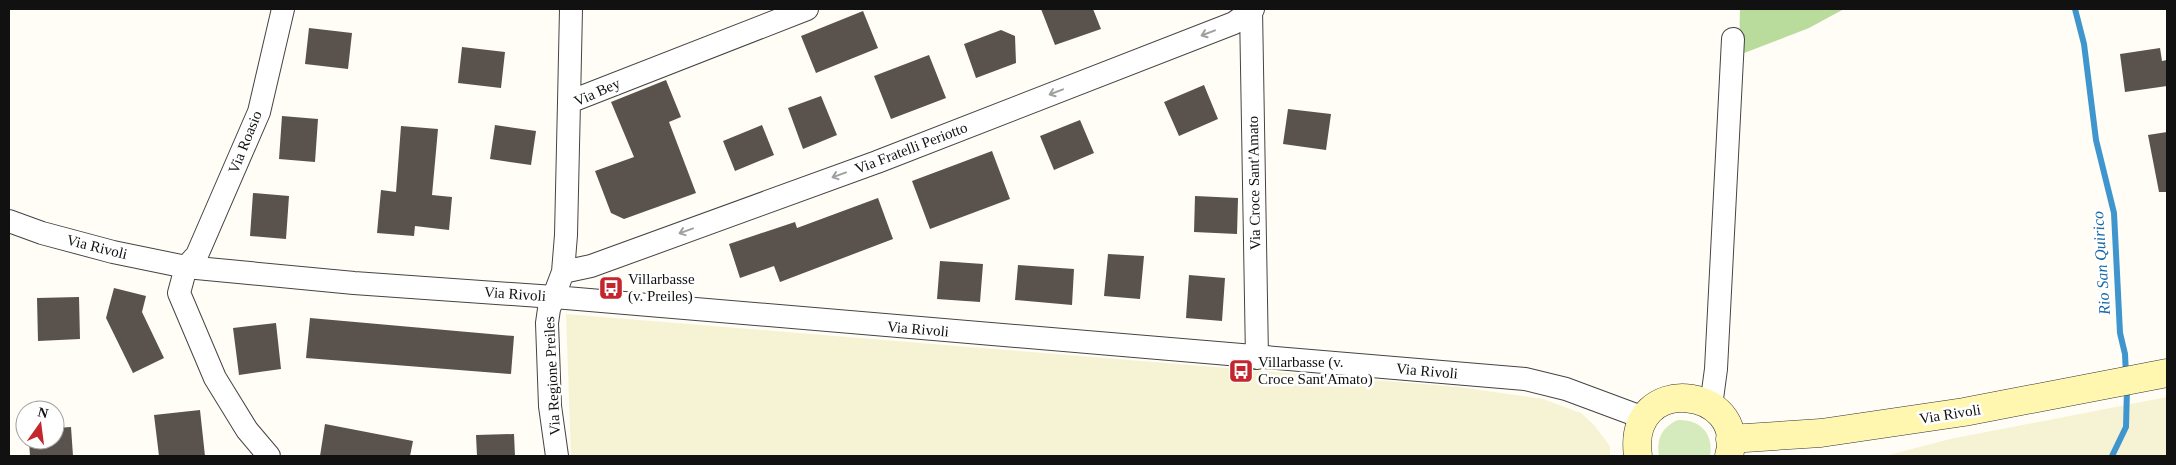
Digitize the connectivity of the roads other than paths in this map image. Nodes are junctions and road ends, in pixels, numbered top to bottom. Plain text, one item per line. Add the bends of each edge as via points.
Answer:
1 (283, 9) edge
2 (571, 9) edge
3 (807, 9) edge
4 (1252, 10) edge
5 (1733, 39) dead end
6 (569, 102) junction
7 (9, 222) edge
8 (186, 266) junction
9 (563, 272) junction
10 (554, 297) junction
11 (1257, 358) junction
12 (2164, 373) edge
13 (1712, 406) junction
14 (1644, 418) junction
15 (1730, 448) edge
16 (269, 456) edge
17 (557, 456) edge
18 (1638, 456) edge

1 - 8 street, Via Roasio via 259,112 197,254
2 - 6 street
3 - 6 street, Via Bey
4 -> 9 street, Via Fratelli Periotto via 1234,23 877,162 591,266
4 - 11 street, Via Croce Sant'Amato
5 - 13 street
6 - 9 street, Via Bey
7 - 8 street, Via Rivoli via 113,252
8 - 10 street, Via Rivoli via 354,283
8 - 16 street via 179,293 215,378 247,430
9 - 10 street, Via Bey
10 - 11 street, Via Rivoli
10 - 17 street, Via Regione Preiles via 548,309 547,323 550,406
11 - 14 street, Via Rivoli via 1525,379 1566,389
12 - 15 street, Via Rivoli via 1964,412
13 - 14 street via 1698,399 1683,397 1654,407
13 - 15 street, Via Rivoli via 1727,426
14 - 18 street via 1639,430

